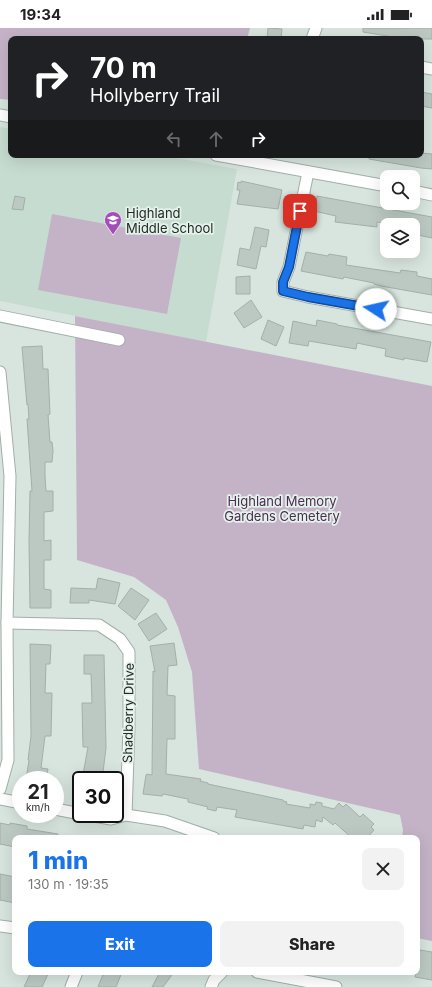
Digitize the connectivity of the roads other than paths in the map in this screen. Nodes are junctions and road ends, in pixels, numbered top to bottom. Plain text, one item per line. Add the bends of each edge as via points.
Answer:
1 (232, 158) edge
2 (308, 172) junction
3 (380, 185) edge
4 (420, 192) edge
5 (432, 195) edge
6 (0, 316) edge
7 (432, 319) edge
8 (119, 340) dead end
9 (0, 372) edge
10 (7, 623) junction
11 (0, 789) edge
12 (0, 799) edge
13 (12, 801) edge
14 (126, 815) joint
15 (205, 835) edge
16 (0, 926) edge
17 (12, 928) edge
18 (76, 975) edge
19 (219, 975) edge
20 (273, 975) edge
21 (71, 987) edge
22 (211, 987) edge
23 (336, 987) edge

1 - 2 street
2 - 3 street
2 - 7 street via 283,291
4 - 5 street
6 - 8 street
9 - 10 street via 10,476
10 - 11 street via 8,760
10 - 14 street, Shadberry Drive via 99,625 120,639 128,652
12 - 13 street
14 - 15 street via 165,821
16 - 17 street
18 - 21 street
19 - 22 street
20 - 23 street

